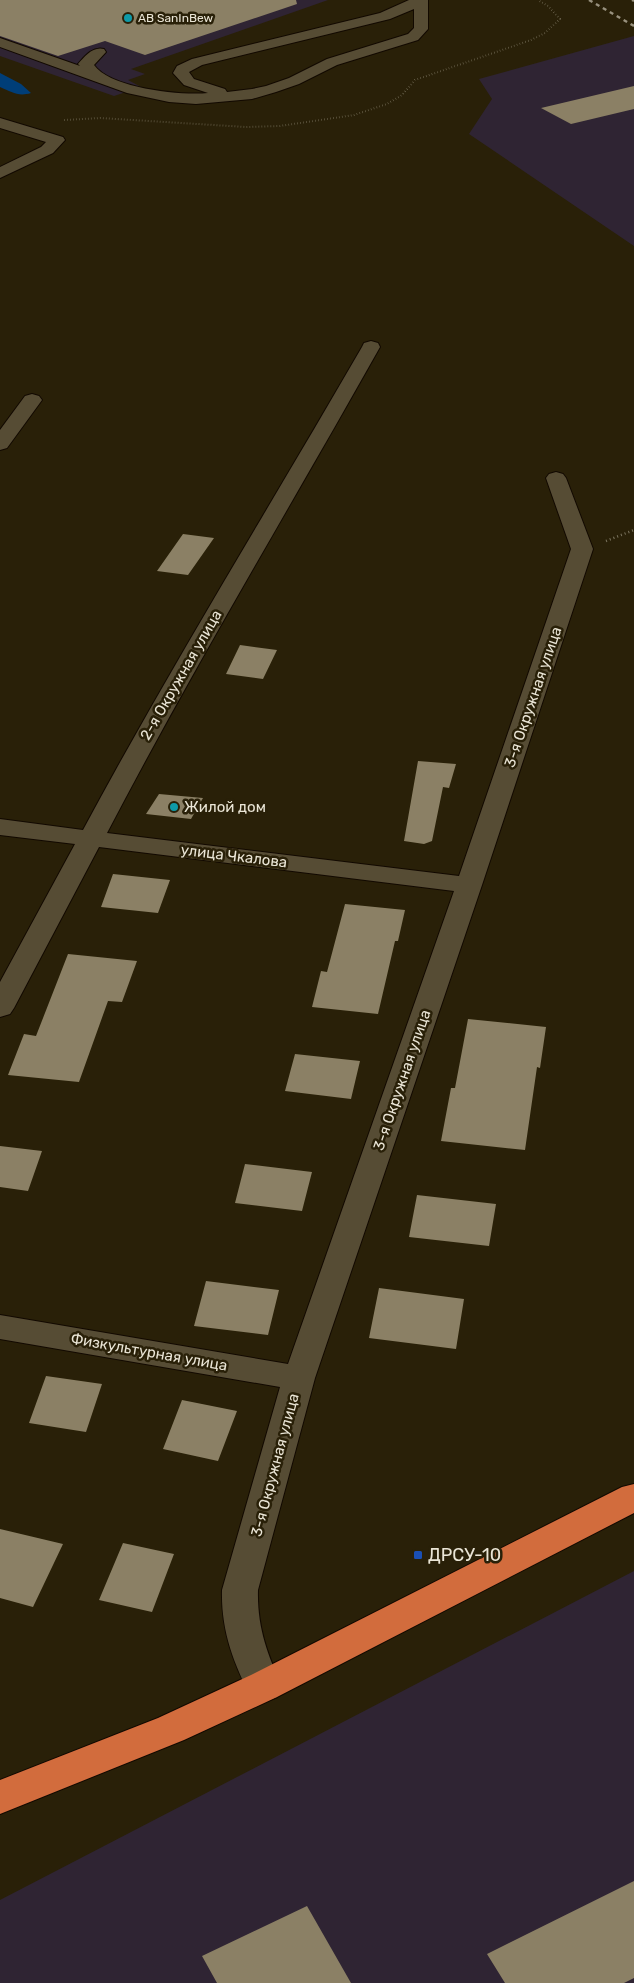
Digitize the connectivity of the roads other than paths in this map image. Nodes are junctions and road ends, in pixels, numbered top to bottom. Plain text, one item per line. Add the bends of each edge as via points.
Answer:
1 (421, 0) edge
2 (0, 42) edge
3 (98, 52) dead end
4 (94, 76) junction
5 (252, 94) junction
6 (0, 122) edge
7 (0, 174) edge
8 (371, 347) dead end
9 (32, 400) dead end
10 (0, 444) edge
11 (556, 478) dead end
12 (0, 827) edge
13 (92, 839) junction
14 (469, 885) junction
15 (0, 1008) edge
16 (0, 1327) edge
17 (299, 1378) junction
18 (634, 1497) edge
19 (264, 1686) junction
20 (0, 1797) edge

1 - 5 street via 421,29 413,37 332,62 294,81
1 - 5 street via 385,16 196,62 181,73 184,78 204,88
2 - 4 street
3 - 4 street via 86,64
4 - 5 street via 132,90 180,98
6 - 7 street via 57,140 47,150
8 - 13 street, 2-я Окружная улица via 151,726
9 - 10 street
11 - 14 street, 3-я Окружная улица via 582,549
12 - 13 street, улица Чкалова
13 - 14 street, улица Чкалова
13 - 15 street, 2-я Окружная улица
14 - 17 street, 3-я Окружная улица
16 - 17 street, Физкультурная улица
17 - 19 street, 3-я Окружная улица via 240,1590 239,1613 244,1640 253,1667
18 - 19 highway
19 - 20 highway via 171,1729

